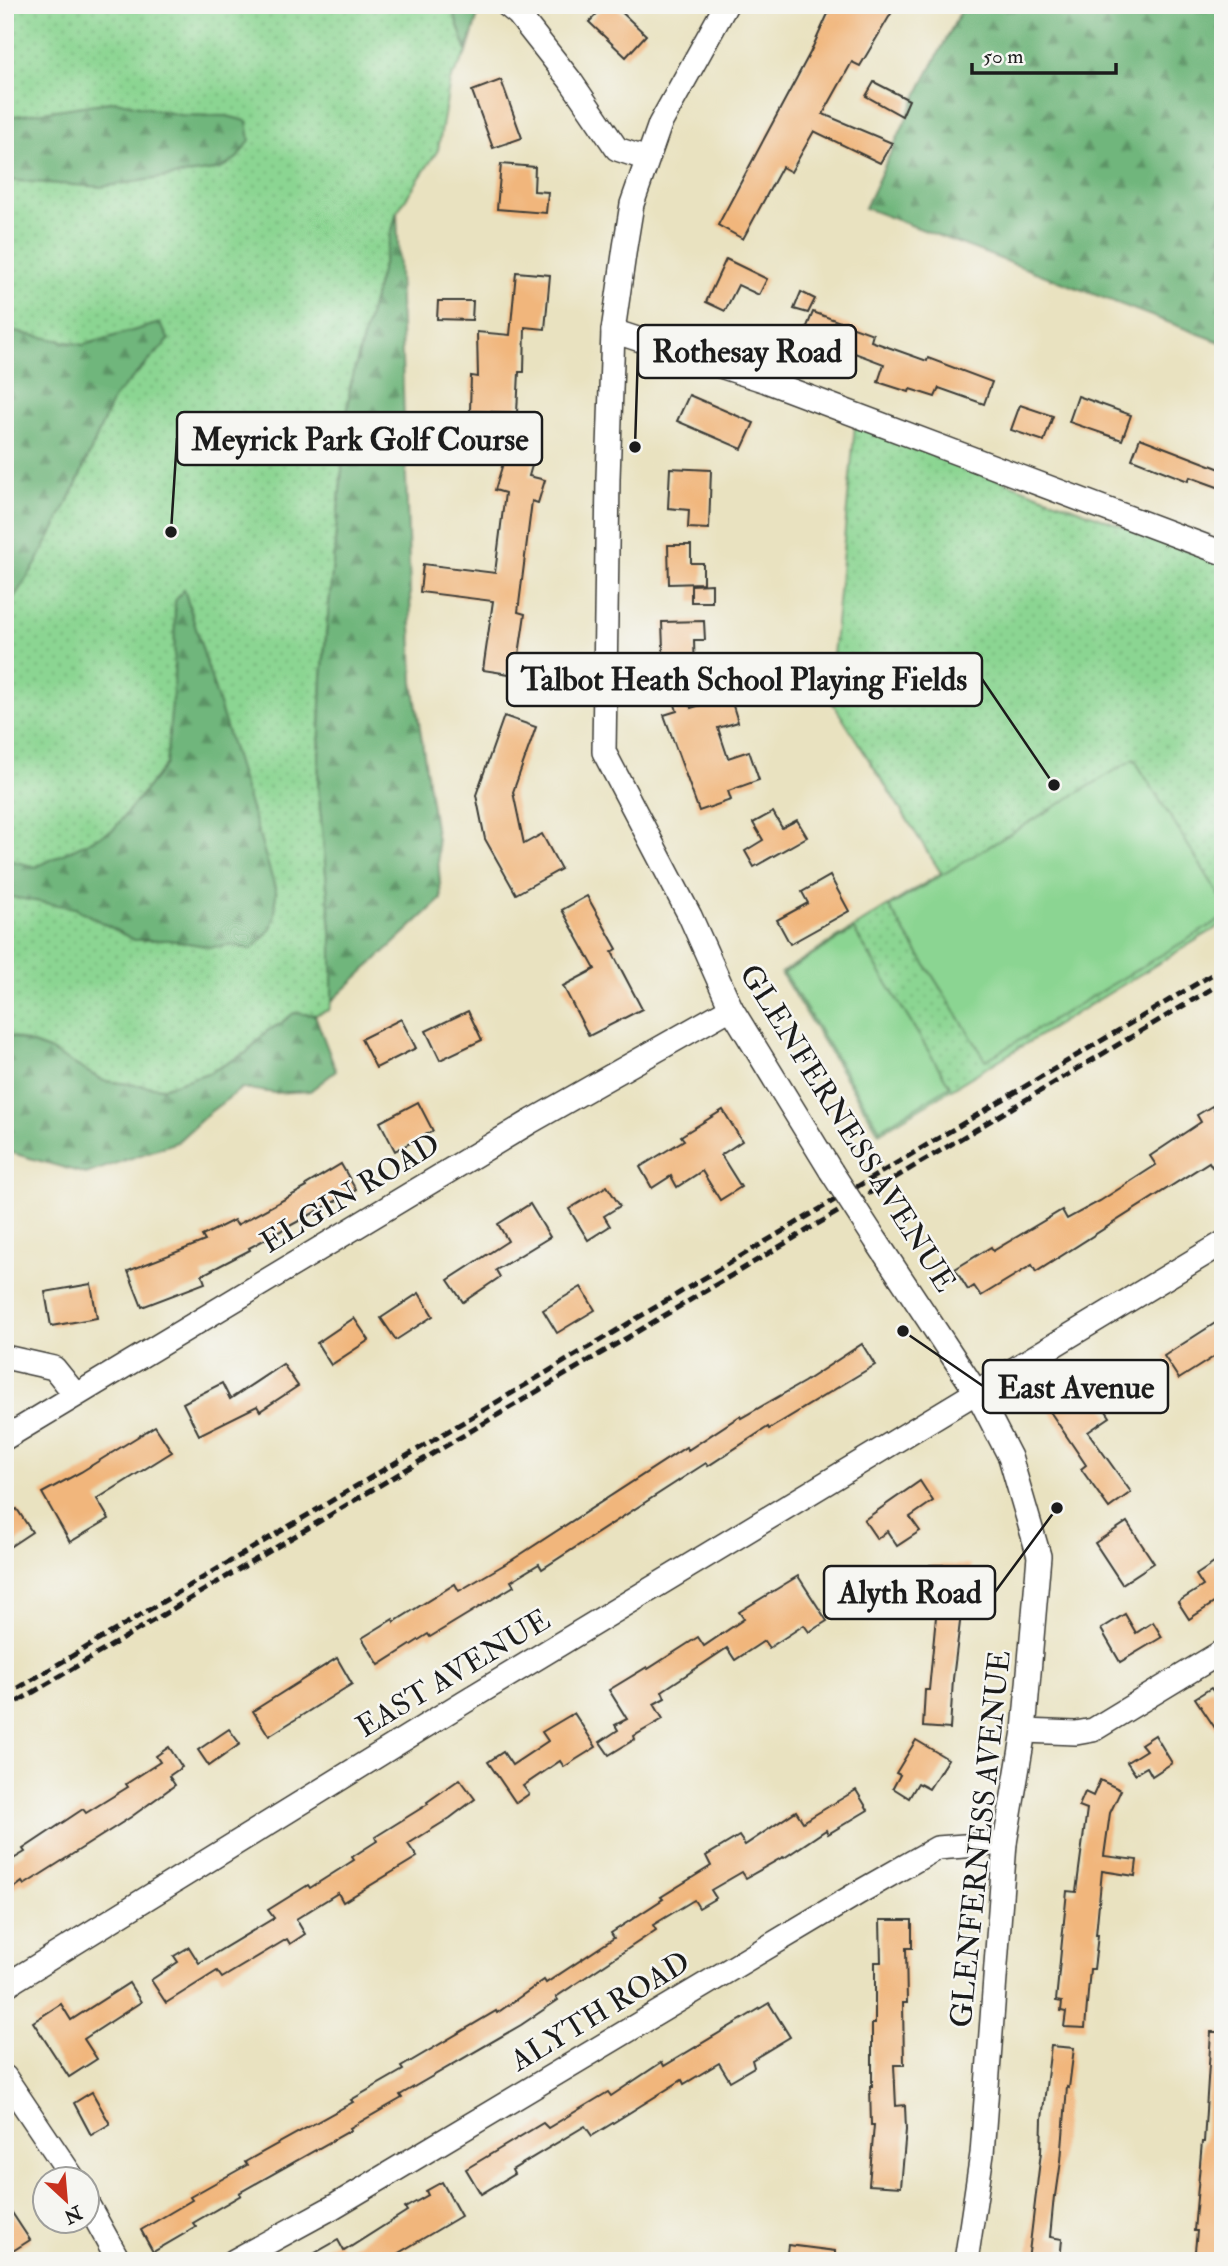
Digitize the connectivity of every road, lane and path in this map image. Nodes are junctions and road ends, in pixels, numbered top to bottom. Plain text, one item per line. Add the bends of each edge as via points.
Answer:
1 (508, 5) edge
2 (726, 5) edge
3 (647, 159) junction
4 (613, 331) junction
5 (1223, 553) edge
6 (731, 1008) junction
7 (1223, 1243) edge
8 (5, 1357) edge
9 (976, 1393) junction
10 (75, 1394) junction
11 (5, 1438) edge
12 (1223, 1651) edge
13 (1024, 1731) junction
14 (1006, 1843) junction
15 (5, 1986) edge
16 (5, 2077) edge
17 (63, 2164) edge
18 (102, 2230) edge
19 (119, 2261) edge
20 (234, 2261) edge
21 (966, 2261) edge

1 - 3 street via 570,80 617,149
2 - 3 street, GLENFERNESS AVENUE via 660,124
3 - 4 street, GLENFERNESS AVENUE via 632,204
4 - 5 street via 766,380
4 - 6 street, GLENFERNESS AVENUE via 604,752 690,916
6 - 9 street, GLENFERNESS AVENUE, bridge
6 - 10 street, ELGIN ROAD via 530,1122
7 - 9 street, EAST AVENUE
8 - 10 street via 54,1368
9 - 13 street, GLENFERNESS AVENUE via 1010,1457 1039,1556
9 - 15 street, EAST AVENUE
10 - 11 street, ELGIN ROAD
12 - 13 street via 1093,1730
13 - 14 street, GLENFERNESS AVENUE
14 - 20 street, ALYTH ROAD via 937,1848 333,2207
14 - 21 street, GLENFERNESS AVENUE via 982,2154
16 - 17 street
18 - 19 street

